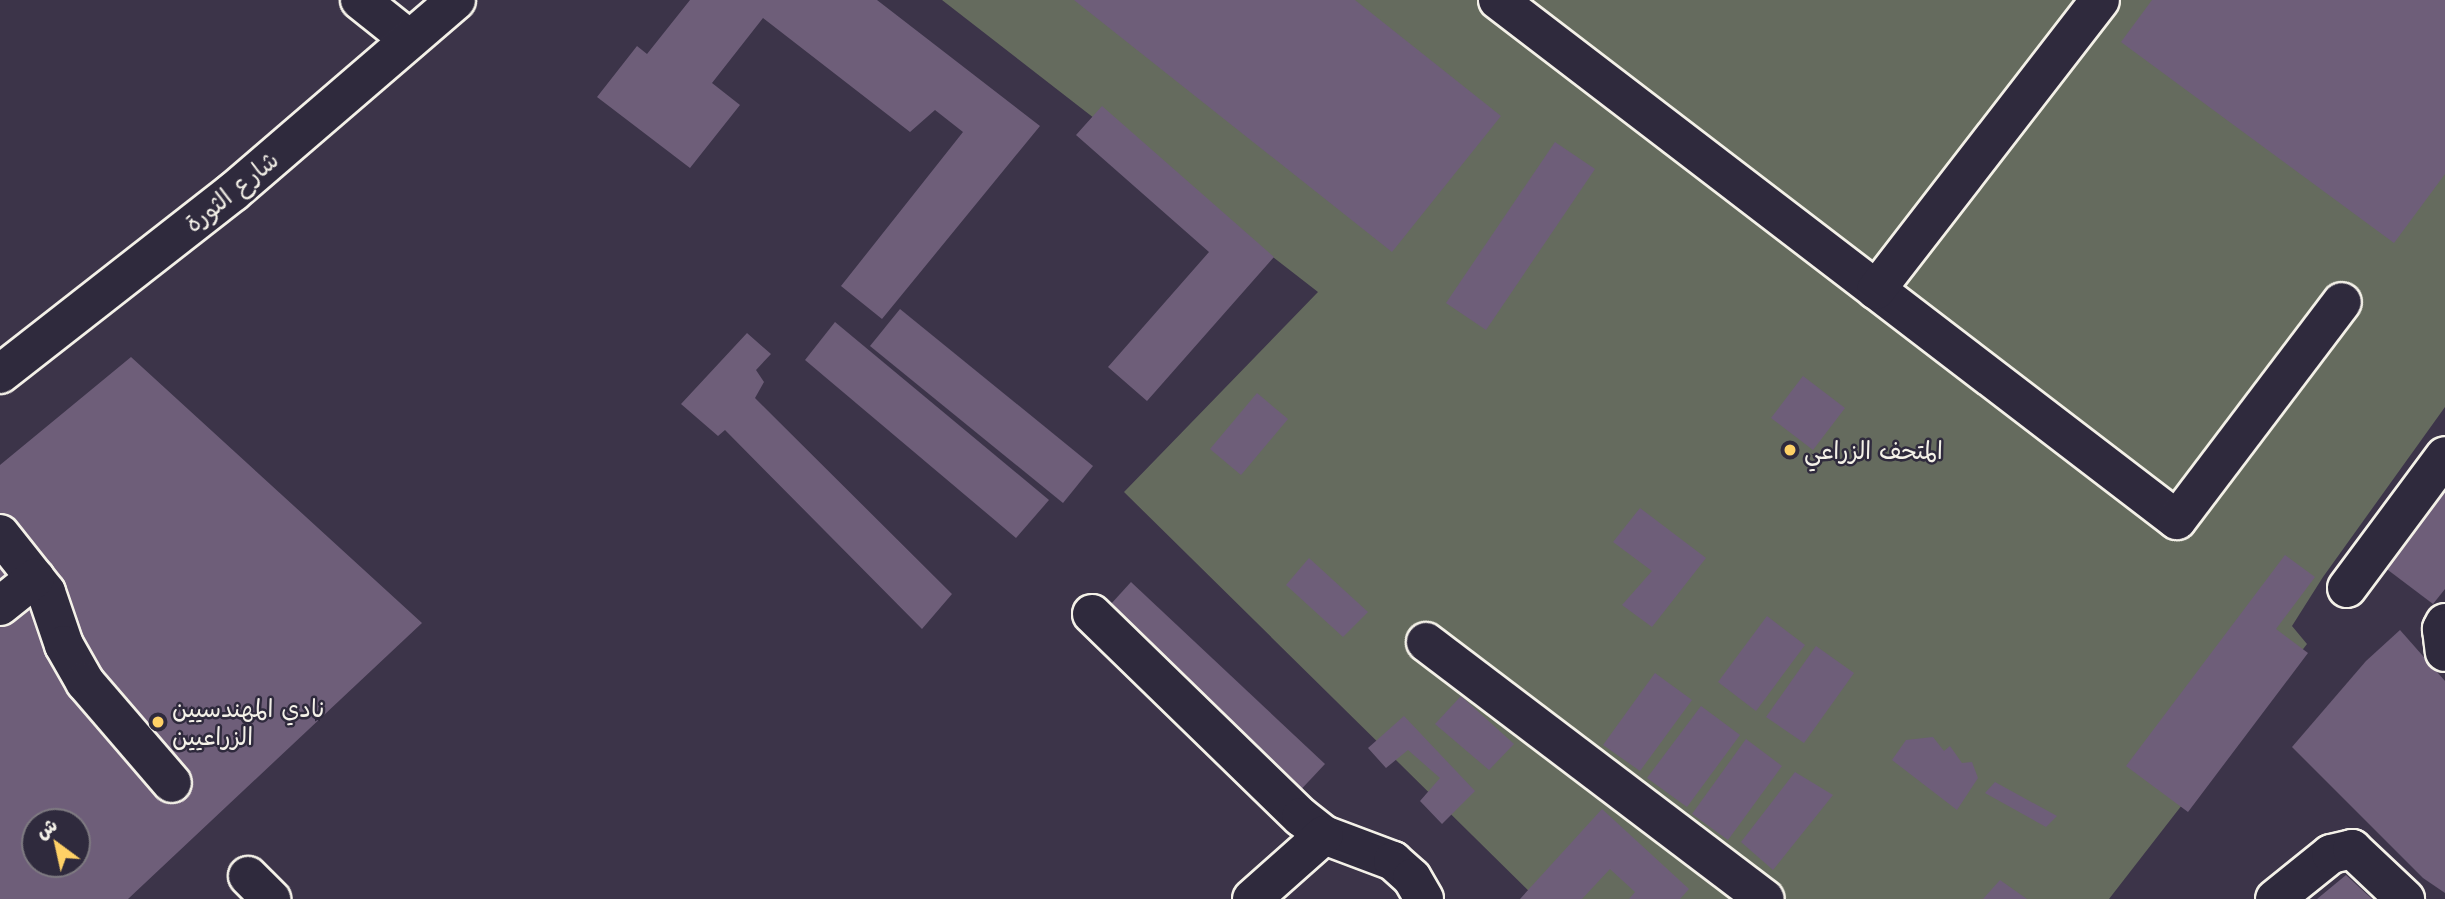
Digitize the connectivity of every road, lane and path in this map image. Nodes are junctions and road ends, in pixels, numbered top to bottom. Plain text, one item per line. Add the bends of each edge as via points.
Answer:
1 (360, 0) edge
2 (456, 0) edge
3 (1498, 0) edge
4 (2092, 3) edge
5 (409, 39) junction
6 (1876, 290) junction
7 (2342, 302) dead end
8 (0, 374) edge
9 (2445, 456) edge
10 (0, 534) edge
11 (35, 578) junction
12 (2347, 588) dead end
13 (0, 606) edge
14 (1092, 614) dead end
15 (2445, 623) edge
16 (1426, 642) dead end
17 (2445, 652) edge
18 (172, 783) dead end
19 (1324, 835) junction
20 (1252, 899) edge
21 (1424, 899) edge
22 (1765, 899) edge
23 (2275, 899) edge
24 (2405, 899) edge

1 - 5 street
2 - 5 street, شارع الثورة
3 - 6 street
4 - 6 street
5 - 8 street, شارع الثورة via 233,192
6 - 7 street via 2177,520
9 - 12 street
10 - 11 street
11 - 13 street
11 - 18 street via 46,592 64,645 85,682
14 - 19 street
15 - 17 street
16 - 22 street
19 - 20 street
19 - 21 street via 1393,861 1412,878
23 - 24 street via 2331,854 2352,849

